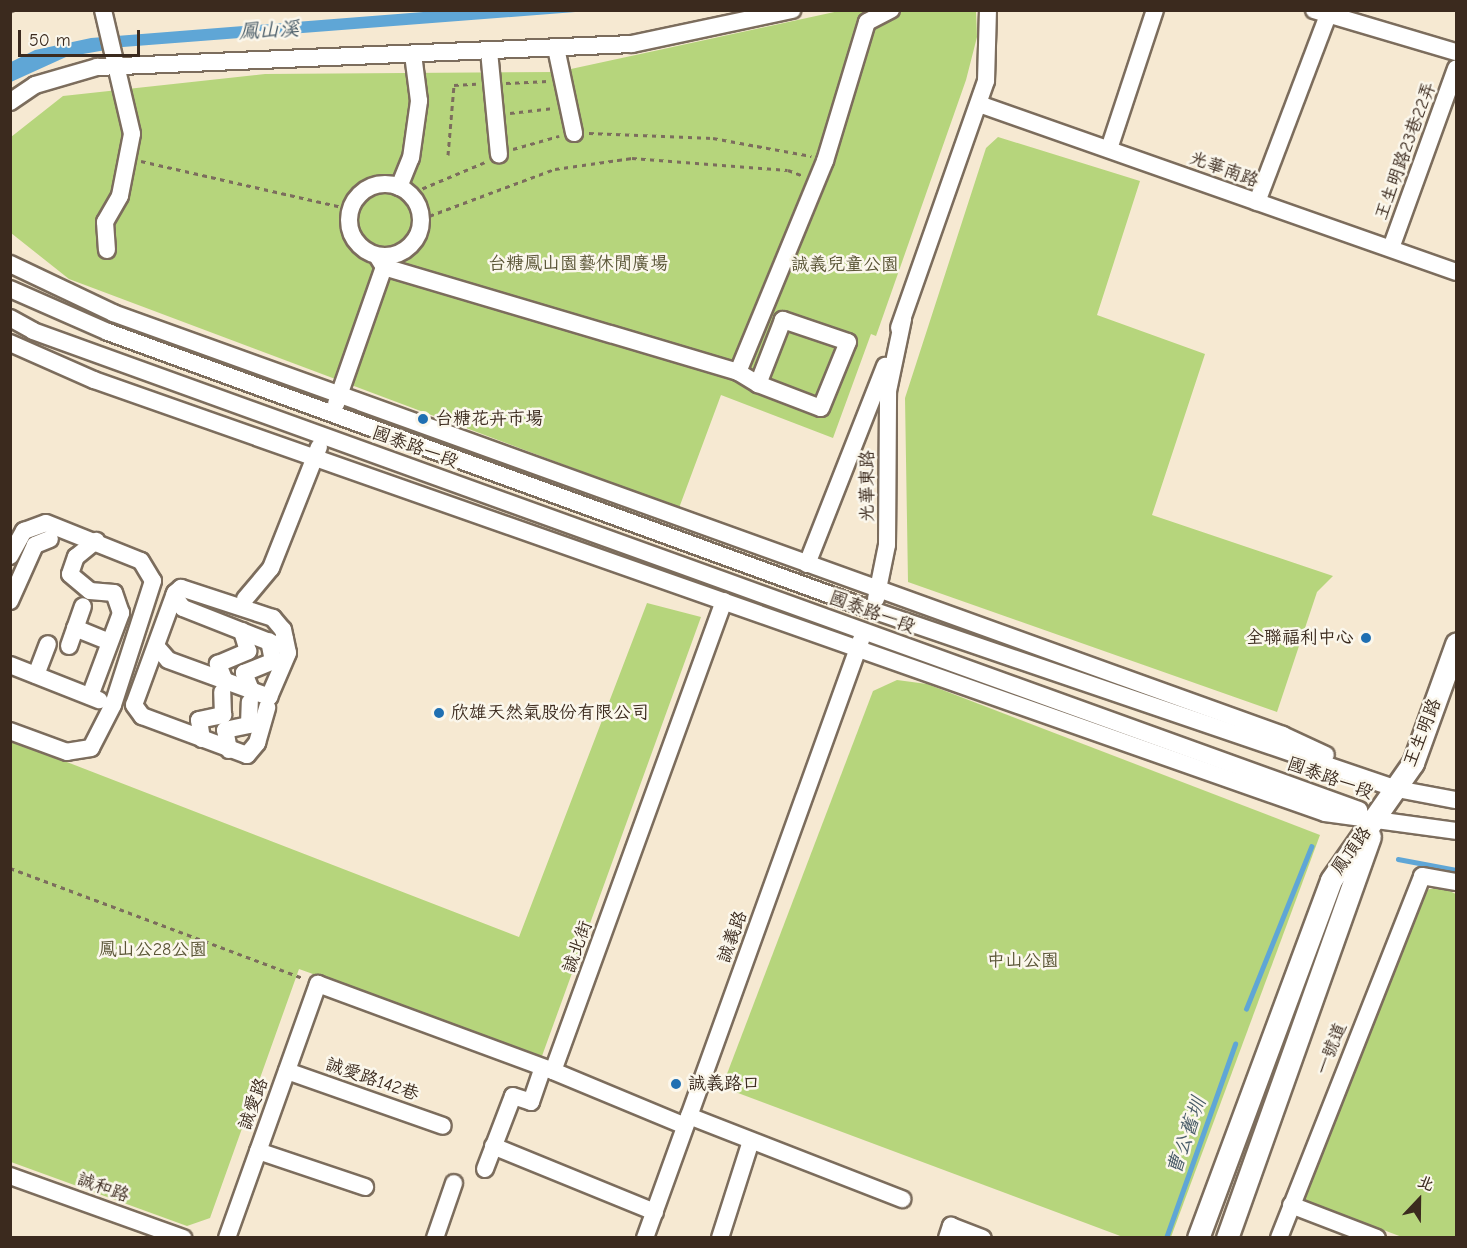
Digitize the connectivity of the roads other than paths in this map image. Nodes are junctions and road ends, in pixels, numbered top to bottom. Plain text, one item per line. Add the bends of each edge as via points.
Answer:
1 (103, 10) edge
2 (792, 10) edge
3 (891, 10) edge
4 (988, 10) edge
5 (1155, 10) edge
6 (1324, 12) edge
7 (556, 48) junction
8 (489, 51) junction
9 (1456, 52) edge
10 (413, 54) junction
11 (114, 67) junction
12 (1456, 68) edge
13 (1451, 101) edge
14 (10, 102) edge
15 (979, 104) junction
16 (574, 133) road end
17 (1109, 149) junction
18 (499, 155) road end
19 (404, 190) junction
20 (1257, 202) junction
21 (1391, 248) junction
22 (107, 250) dead end
23 (380, 261) junction
24 (10, 264) edge
25 (1456, 272) edge
26 (10, 289) edge
27 (10, 318) edge
28 (903, 320) junction
29 (10, 343) edge
30 (738, 372) junction
31 (758, 384) junction
32 (339, 395) junction
33 (332, 413) junction
34 (323, 436) junction
35 (315, 456) junction
36 (50, 539) dead end
37 (96, 541) junction
38 (10, 556) edge
39 (807, 564) junction
40 (879, 590) junction
41 (174, 596) junction
42 (245, 599) junction
43 (10, 601) edge
44 (724, 601) junction
45 (83, 606) dead end
46 (872, 610) junction
47 (981, 626) junction
48 (75, 628) junction
49 (242, 631) junction
50 (864, 631) junction
51 (283, 634) junction
52 (109, 642) junction
53 (48, 644) dead end
54 (1456, 644) edge
55 (975, 645) junction
56 (69, 646) dead end
57 (148, 646) junction
58 (857, 650) junction
59 (10, 665) edge
60 (36, 675) junction
61 (224, 688) junction
62 (90, 696) junction
63 (251, 698) junction
64 (274, 703) junction
65 (112, 705) junction
66 (10, 731) edge
67 (202, 739) junction
68 (230, 750) junction
69 (1397, 789) junction
70 (1456, 800) edge
71 (1377, 816) junction
72 (1456, 831) edge
73 (1456, 882) edge
74 (548, 1070) junction
75 (287, 1071) junction
76 (687, 1121) junction
77 (444, 1126) dead end
78 (751, 1141) junction
79 (494, 1146) junction
80 (258, 1151) junction
81 (485, 1169) dead end
82 (10, 1176) edge
83 (454, 1183) dead end
84 (365, 1187) dead end
85 (902, 1199) dead end
86 (1291, 1205) junction
87 (655, 1212) junction
88 (183, 1238) edge
89 (227, 1238) edge
90 (435, 1238) edge
91 (645, 1238) edge
92 (720, 1238) edge
93 (946, 1238) edge
94 (983, 1238) edge
95 (1198, 1238) edge
96 (1227, 1238) edge
97 (1279, 1238) edge
98 (1377, 1238) edge

1 - 11 street
2 - 7 street via 632,44
3 - 30 street via 867,22 825,161
4 - 15 street, 光華東路 via 986,81
5 - 17 street
6 - 9 street
6 - 20 street
7 - 8 street
7 - 16 street
8 - 10 street
8 - 18 street
10 - 11 street
10 - 19 street via 418,101
11 - 14 street via 35,85
11 - 22 street via 132,134 120,196 105,222
12 - 13 street, 王生明路23巷22弄
13 - 21 street, 王生明路23巷22弄
15 - 17 street, 光華南路
15 - 28 street, 光華東路
17 - 20 street, 光華南路
19 - 23 street via 421,219 410,246
19 - 23 street via 375,185 350,209 357,243
20 - 21 street, 光華南路
21 - 25 street, 光華南路
23 - 30 street
23 - 32 street
24 - 32 street, 國泰路一段 via 113,313
26 - 33 street, 國泰路一段 via 108,332
27 - 34 street, 國泰路一段
28 - 39 street, 光華東路
28 - 40 street, 光華東路 via 888,391 887,545
29 - 35 street, 國泰路一段 via 94,380
30 - 31 street
31 - 31 street via 821,408 848,342 783,320
32 - 33 street
32 - 39 street, 國泰路一段
33 - 34 street
33 - 46 street, 國泰路一段
34 - 35 street
34 - 50 street, 國泰路一段
35 - 42 street via 271,568
35 - 44 street, 國泰路一段
36 - 43 street via 34,545
37 - 38 street via 46,524 34,525 18,538
37 - 52 street via 76,557 70,574 77,585 105,589 120,600
37 - 57 street via 141,561 150,571
39 - 40 street, 國泰路一段
40 - 46 street, 光華東路
40 - 47 street, 國泰路一段
41 - 49 street via 183,608
41 - 51 street via 188,587 273,618
41 - 57 street
42 - 51 street
42 - 57 street via 192,578 174,580
44 - 58 street, 國泰路一段
44 - 74 street, 誠北街
45 - 48 street
46 - 50 street, 光華東路
46 - 55 street, 國泰路一段
47 - 55 street
47 - 69 street, 國泰路一段 via 1283,735
48 - 52 street
48 - 56 street
49 - 51 street
49 - 61 street via 248,651 219,664
50 - 58 street, 光華東路
50 - 71 street, 國泰路一段
51 - 63 street via 274,693
51 - 63 street via 273,661 244,673
51 - 64 street via 298,650
52 - 62 street
53 - 60 street
54 - 69 main road, 王生明路 via 1413,763
55 - 69 street, 國泰路一段
57 - 61 street via 161,668
57 - 64 street via 123,706 126,716 252,765 260,763
57 - 65 street
57 - 67 street via 136,710
58 - 71 street, 國泰路一段 via 1325,813
58 - 76 street, 誠義路
59 - 60 street
60 - 62 street
61 - 63 street
61 - 67 street via 225,709 218,717 199,720
62 - 65 street
63 - 64 street
63 - 68 street via 249,725 225,730
64 - 68 street via 253,751 247,755
65 - 66 street via 102,734 79,753
67 - 68 street
69 - 70 street
69 - 71 main road, 王生明路
71 - 72 street
71 - 95 main road, 鳳頂路 via 1331,879
71 - 96 main road, 鳳頂路
73 - 86 street, 一號道 via 1422,876
74 - 75 street, 誠愛路 via 318,984
74 - 76 street
74 - 79 street, 誠北街 via 531,1102 513,1095
75 - 77 street, 誠愛路142巷
75 - 80 street, 誠愛路
76 - 78 street
76 - 87 street, 誠義路
78 - 85 street
78 - 92 street
79 - 81 street
79 - 87 street
80 - 84 street
80 - 89 street, 誠愛路
82 - 88 street, 誠和路
83 - 90 street
86 - 97 street, 一號道
86 - 98 street
87 - 91 street, 誠義路
93 - 94 street via 951,1226

